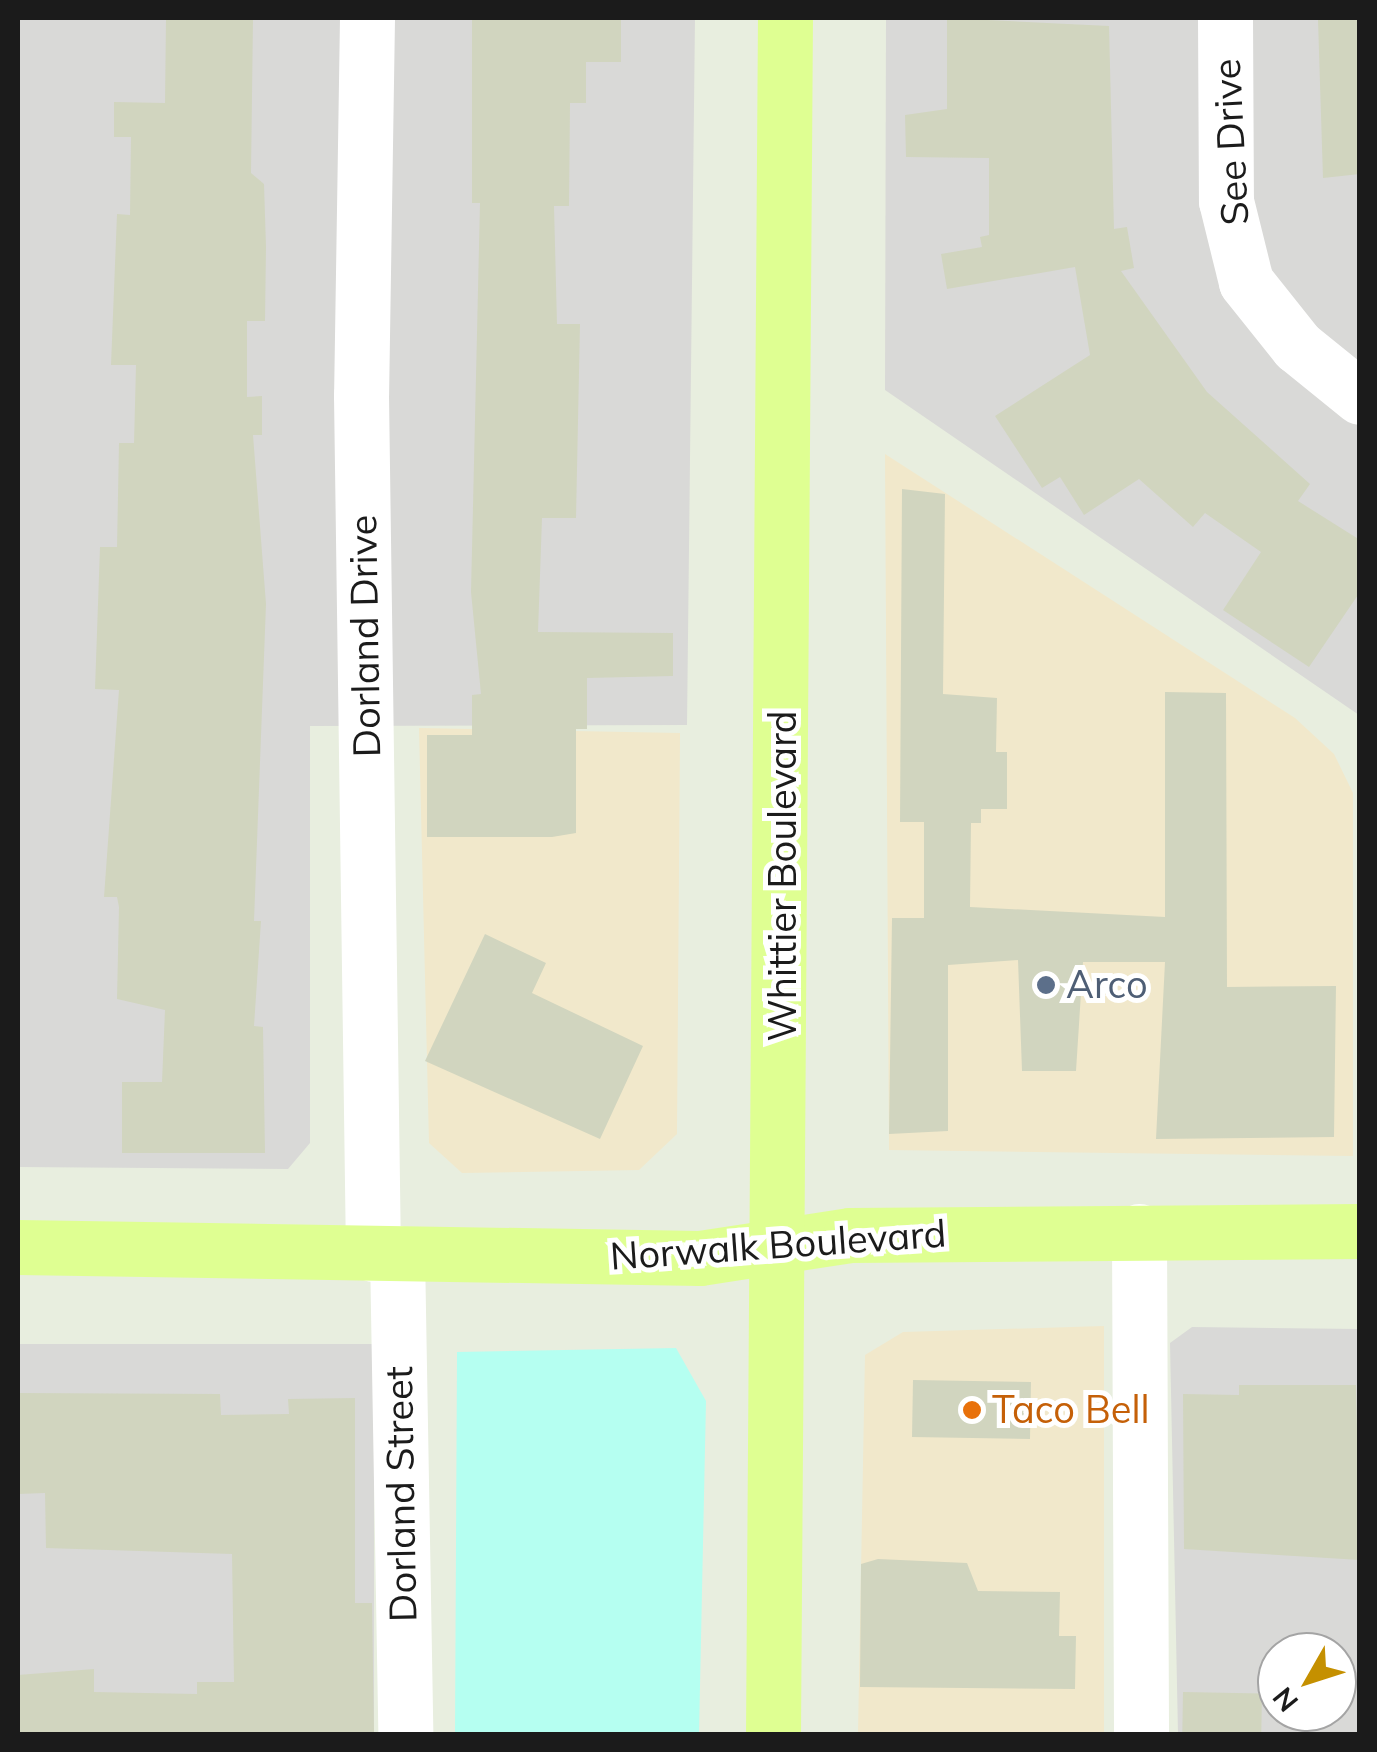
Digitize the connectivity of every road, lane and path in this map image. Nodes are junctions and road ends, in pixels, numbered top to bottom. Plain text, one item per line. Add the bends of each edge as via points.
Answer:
1 (367, 18) edge
2 (785, 18) edge
3 (1225, 18) edge
4 (1360, 397) edge
5 (1139, 1231) junction
6 (1360, 1231) edge
7 (782, 1241) junction
8 (18, 1248) edge
9 (385, 1254) junction
10 (405, 1734) edge
11 (773, 1734) edge
12 (1142, 1734) edge

1 - 9 street, Dorland Drive via 361,395
2 - 7 main road, Whittier Boulevard
3 - 4 street, See Drive via 1226,201 1246,282 1297,346
5 - 6 main road, Norwalk Boulevard
5 - 7 main road, Norwalk Boulevard
5 - 12 street
7 - 9 main road, Norwalk Boulevard via 700,1258
7 - 11 main road, Whittier Boulevard
8 - 9 main road, Norwalk Boulevard
9 - 10 street, Dorland Street

